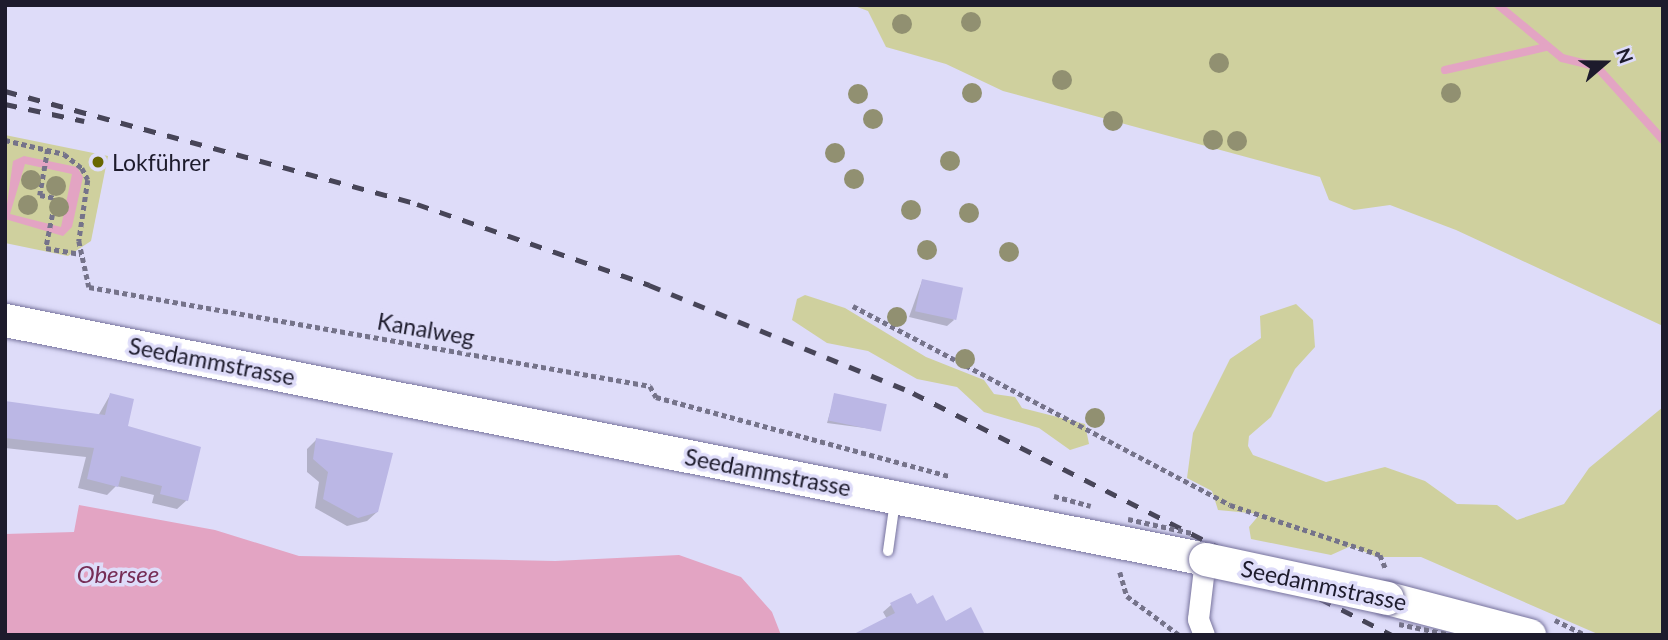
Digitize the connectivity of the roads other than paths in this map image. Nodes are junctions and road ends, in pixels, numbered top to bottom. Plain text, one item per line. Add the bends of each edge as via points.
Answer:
1 (5, 320) edge
2 (896, 498) junction
3 (1204, 547) junction
4 (888, 551) dead end
5 (1204, 635) edge
6 (1529, 635) edge

1 - 2 main road, Seedammstrasse
2 - 3 main road, Seedammstrasse
2 - 4 lane
3 - 5 street via 1198,619
3 - 6 main road, Seedammstrasse, bridge via 1387,585

